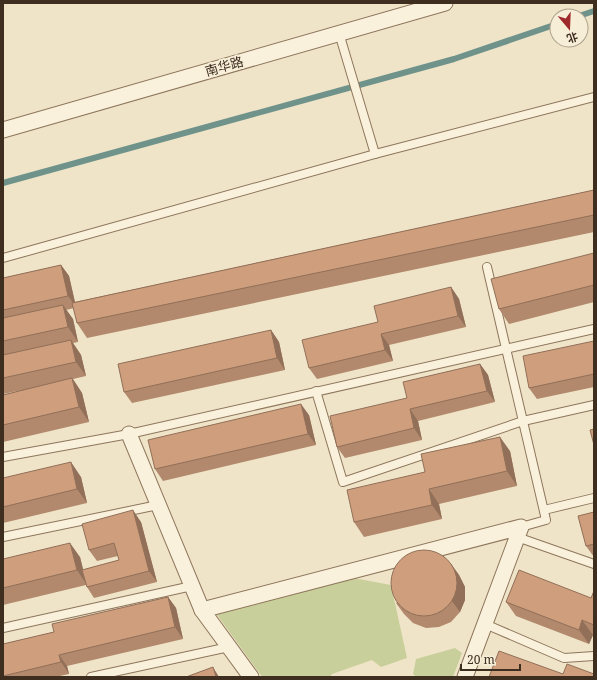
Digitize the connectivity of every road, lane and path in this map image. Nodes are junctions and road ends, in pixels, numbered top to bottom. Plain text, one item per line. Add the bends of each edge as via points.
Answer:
1 (445, 3) edge
2 (339, 33) junction
3 (594, 97) edge
4 (3, 130) edge
5 (375, 154) junction
6 (3, 258) edge
7 (487, 267) dead end
8 (594, 329) edge
9 (506, 348) junction
10 (316, 391) junction
11 (594, 405) edge
12 (523, 421) junction
13 (128, 434) junction
14 (3, 457) edge
15 (594, 498) edge
16 (158, 505) junction
17 (544, 510) junction
18 (519, 532) junction
19 (3, 537) edge
20 (594, 564) edge
21 (192, 586) junction
22 (202, 610) junction
23 (485, 624) junction
24 (3, 628) edge
25 (229, 647) junction
26 (594, 656) edge
27 (91, 677) edge
28 (251, 677) edge
29 (465, 677) edge

1 - 2 street, 南华路
2 - 4 street, 南华路
2 - 5 lane
3 - 5 lane
5 - 6 lane
7 - 9 lane
8 - 9 lane
9 - 10 lane
9 - 12 lane
10 - 12 lane via 343,482
10 - 13 lane
11 - 12 lane
12 - 17 lane
13 - 14 lane
13 - 16 street
15 - 17 lane
16 - 19 lane
16 - 21 street
17 - 18 lane via 546,520
18 - 20 lane
18 - 22 street
18 - 23 street
21 - 22 street
21 - 24 lane
22 - 25 street
23 - 26 lane via 564,658
23 - 29 street
25 - 27 lane
25 - 28 street

